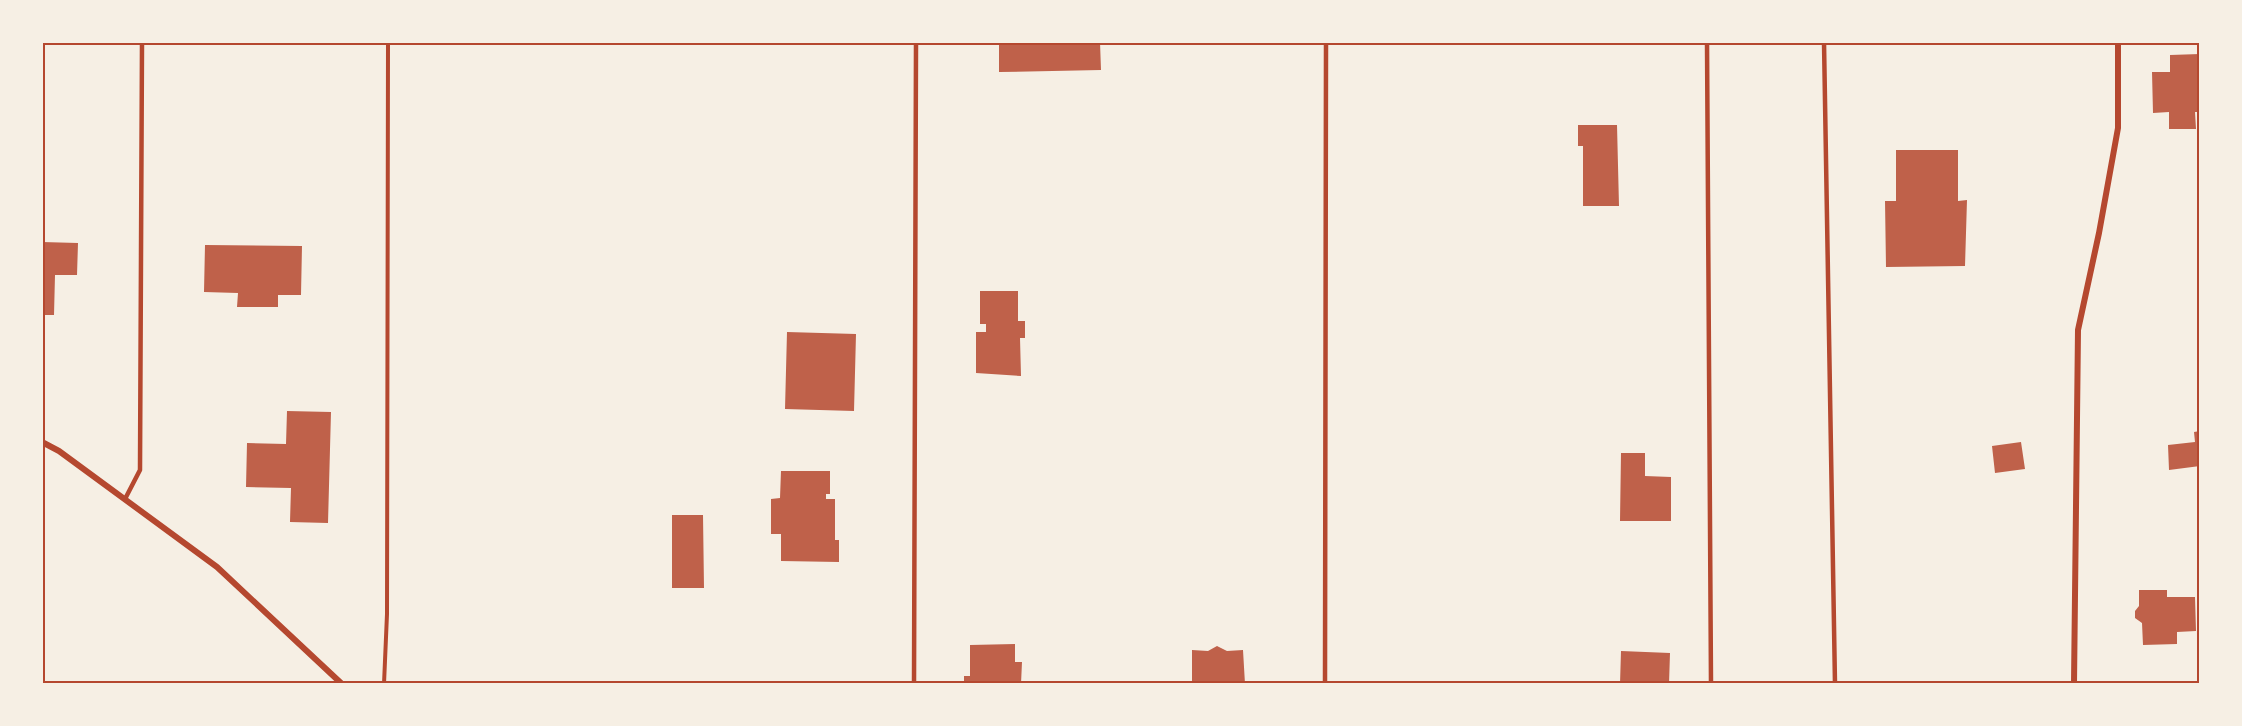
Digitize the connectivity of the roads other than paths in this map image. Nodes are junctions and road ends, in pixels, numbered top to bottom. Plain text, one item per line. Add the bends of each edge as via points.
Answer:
1 (142, 42) edge
2 (916, 42) edge
3 (1326, 42) edge
4 (1707, 42) edge
5 (1824, 42) edge
6 (2118, 42) edge
7 (42, 442) edge
8 (125, 498) junction
9 (342, 684) edge
10 (914, 684) edge
11 (1325, 684) edge
12 (1711, 684) edge
13 (1835, 684) edge
14 (2073, 684) edge

1 - 8 lane via 140,471
2 - 10 lane
3 - 11 lane
4 - 12 lane
5 - 13 lane
6 - 14 street via 2118,128 2078,330
7 - 8 street
8 - 9 street via 217,567

